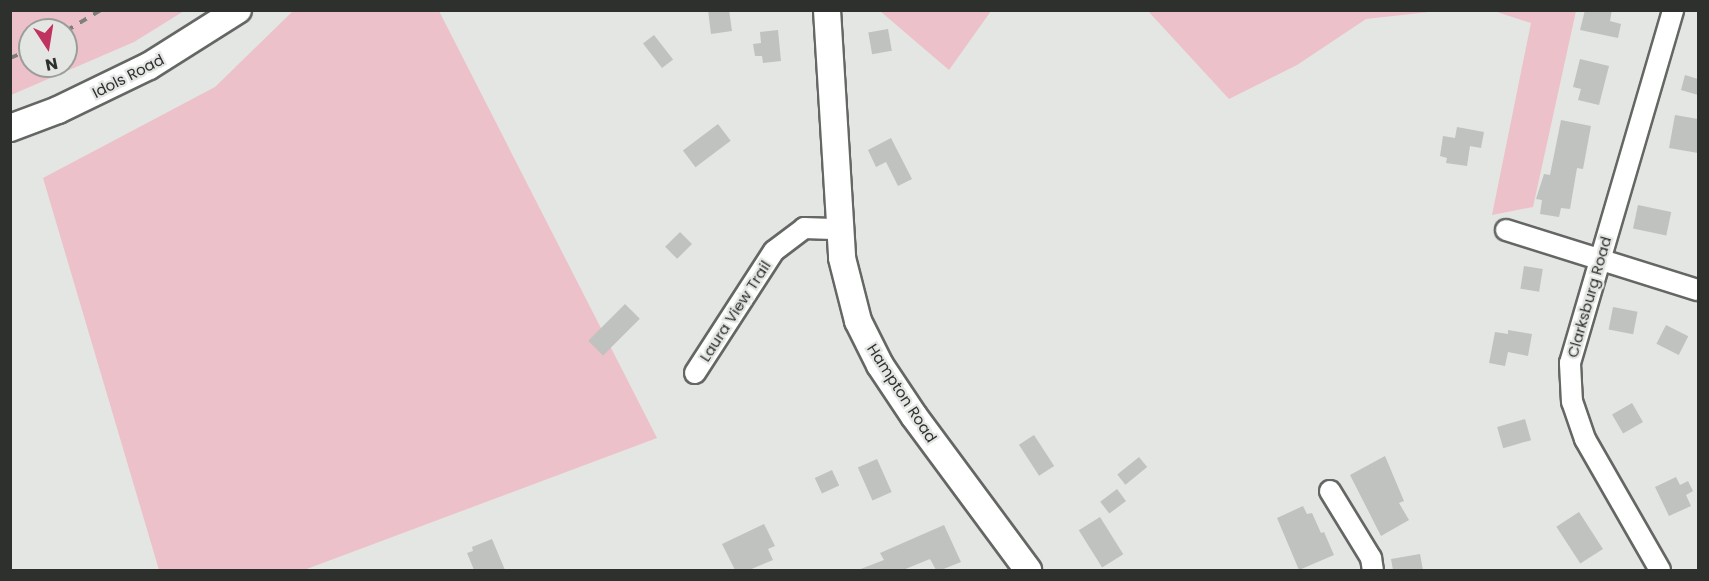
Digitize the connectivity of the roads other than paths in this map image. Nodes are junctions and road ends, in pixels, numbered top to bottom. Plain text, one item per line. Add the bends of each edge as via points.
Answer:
1 (238, 10) edge
2 (827, 10) edge
3 (1673, 10) edge
4 (10, 128) edge
5 (840, 229) junction
6 (1506, 230) dead end
7 (1600, 258) junction
8 (1698, 290) edge
9 (695, 373) dead end
10 (1330, 491) dead end
11 (1023, 569) edge
12 (1373, 570) edge
13 (1660, 570) edge

1 - 4 main road, Idols Road via 149,66 58,110
2 - 5 main road, Hampton Road
3 - 7 street, Clarksburg Road
5 - 9 street, Laura View Trail via 804,228 774,251
5 - 11 main road, Hampton Road via 842,258 858,321 880,365
6 - 7 street
7 - 8 street
7 - 13 street, Clarksburg Road via 1570,363 1572,402 1585,439
10 - 12 street via 1371,558

